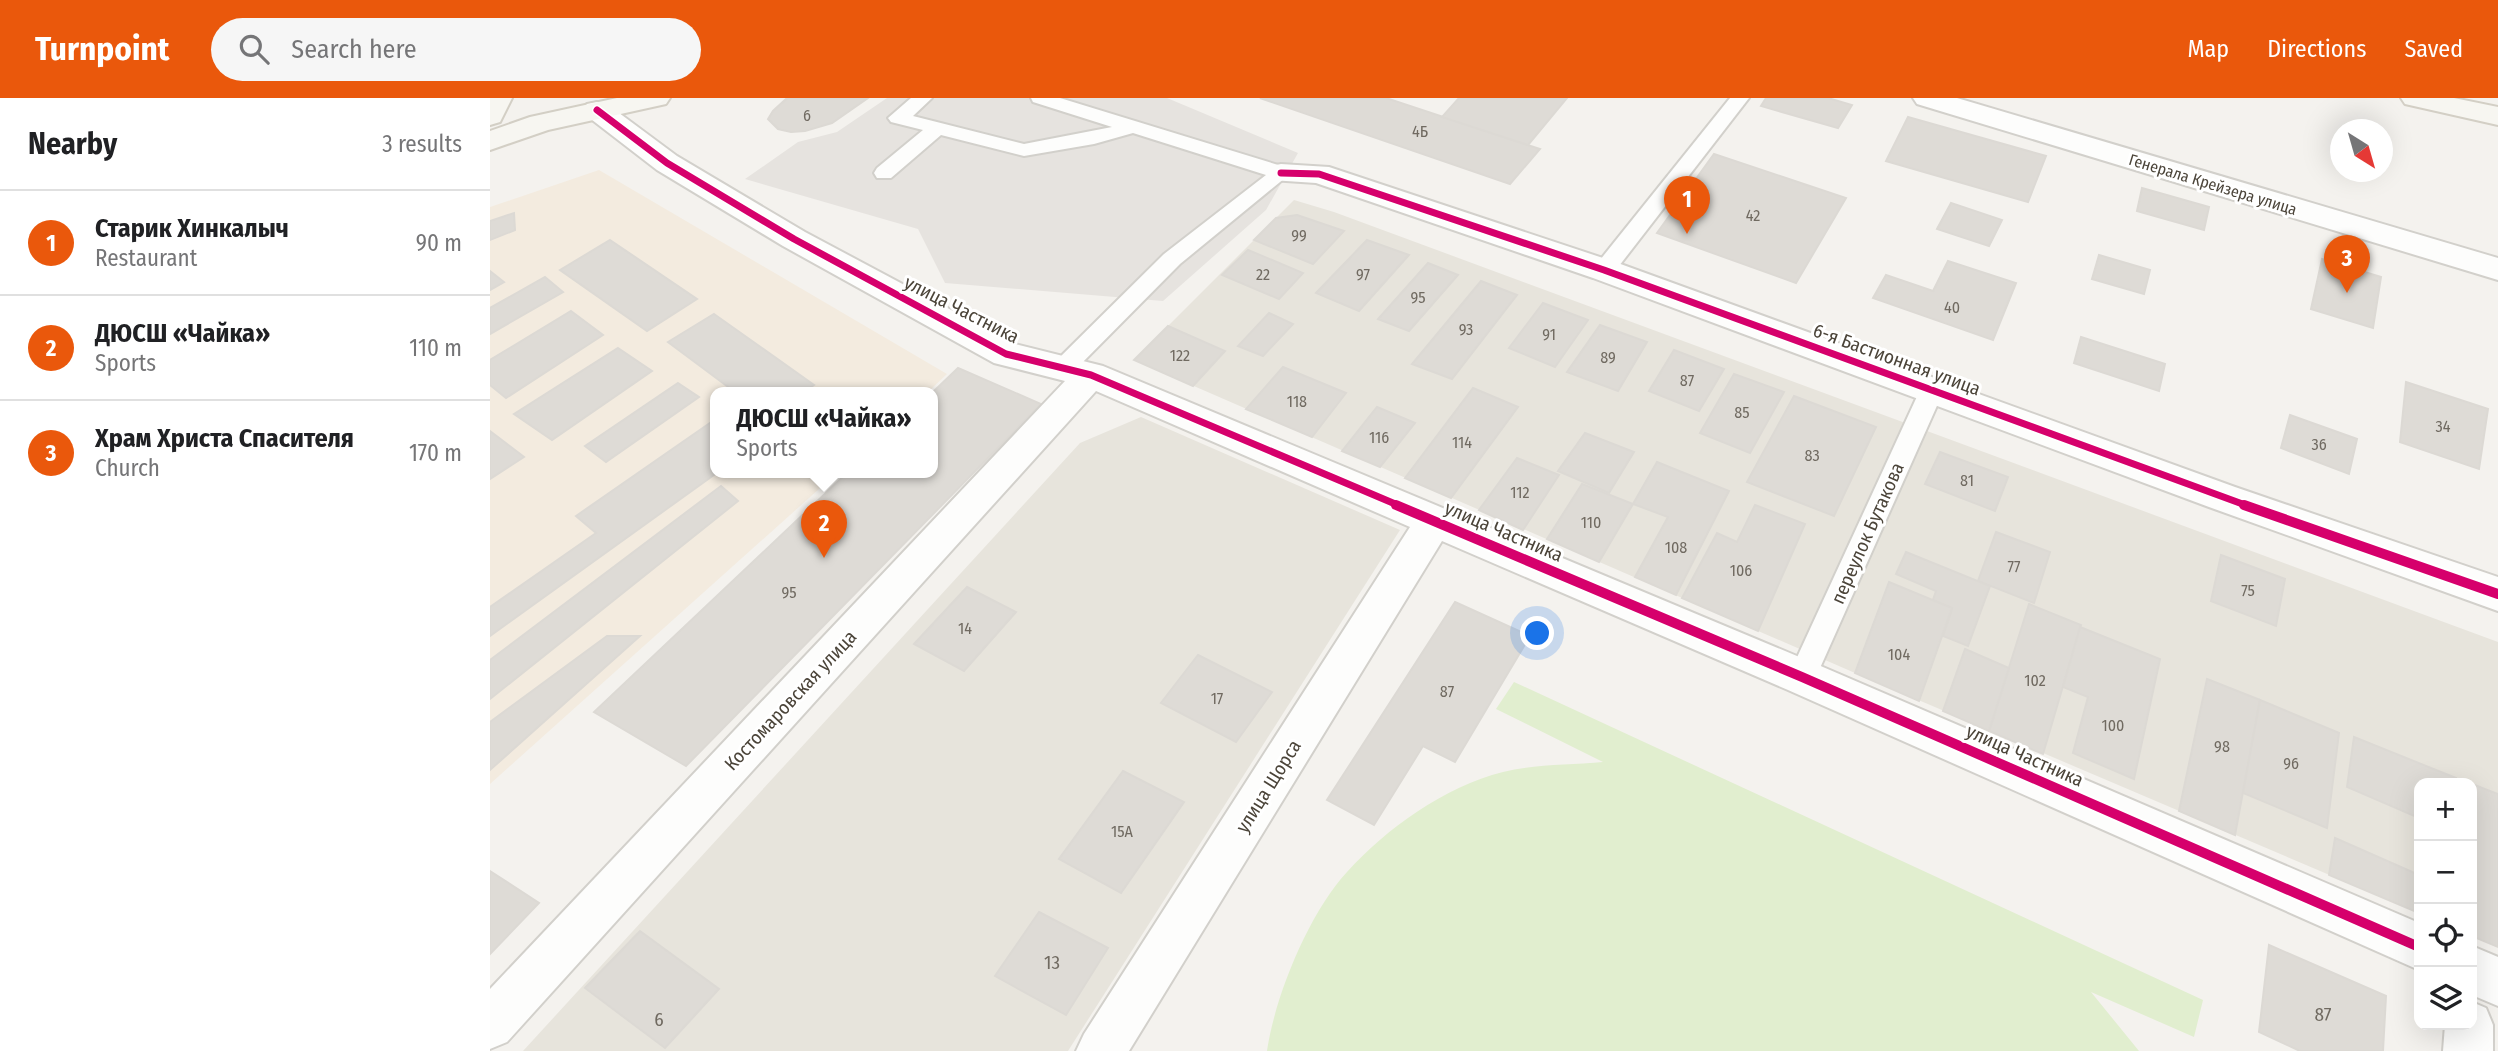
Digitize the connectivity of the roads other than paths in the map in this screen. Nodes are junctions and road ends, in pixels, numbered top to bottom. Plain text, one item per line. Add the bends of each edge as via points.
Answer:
1 (498, 98) edge
2 (656, 98) edge
3 (923, 98) edge
4 (1040, 98) edge
5 (1740, 98) edge
6 (1927, 98) edge
7 (2415, 98) edge
8 (592, 104) edge
9 (490, 116) edge
10 (2498, 116) edge
11 (1134, 127) junction
12 (937, 128) junction
13 (490, 141) edge
14 (884, 173) dead end
15 (1281, 173) junction
16 (2498, 269) edge
17 (1604, 270) junction
18 (1076, 372) junction
19 (1932, 390) junction
20 (1435, 520) junction
21 (2498, 594) edge
22 (1802, 677) junction
23 (2414, 945) edge
24 (2477, 972) edge
25 (2498, 982) edge
26 (490, 1025) edge
27 (2469, 1030) edge
28 (1101, 1051) edge
29 (2468, 1051) edge

1 - 9 main road
2 - 8 main road
3 - 12 lane via 898,118
4 - 11 lane
5 - 17 lane
6 - 16 street, Генерала Крейзера улица
7 - 10 main road
8 - 13 main road
8 - 18 street, улица Частника via 667,163 794,239 1006,354
11 - 12 lane via 1024,150
11 - 15 lane
12 - 14 lane
15 - 17 street, 6-я Бастионная улица via 1319,174
15 - 18 lane via 1172,259
17 - 19 street, 6-я Бастионная улица
18 - 20 street, улица Частника
18 - 26 street, Костомаровская улица
19 - 21 street, 6-я Бастионная улица
19 - 22 lane, переулок Бутакова
20 - 22 street, улица Частника
20 - 28 street, улица Щорса
22 - 23 street, улица Частника
24 - 25 street
27 - 29 street

